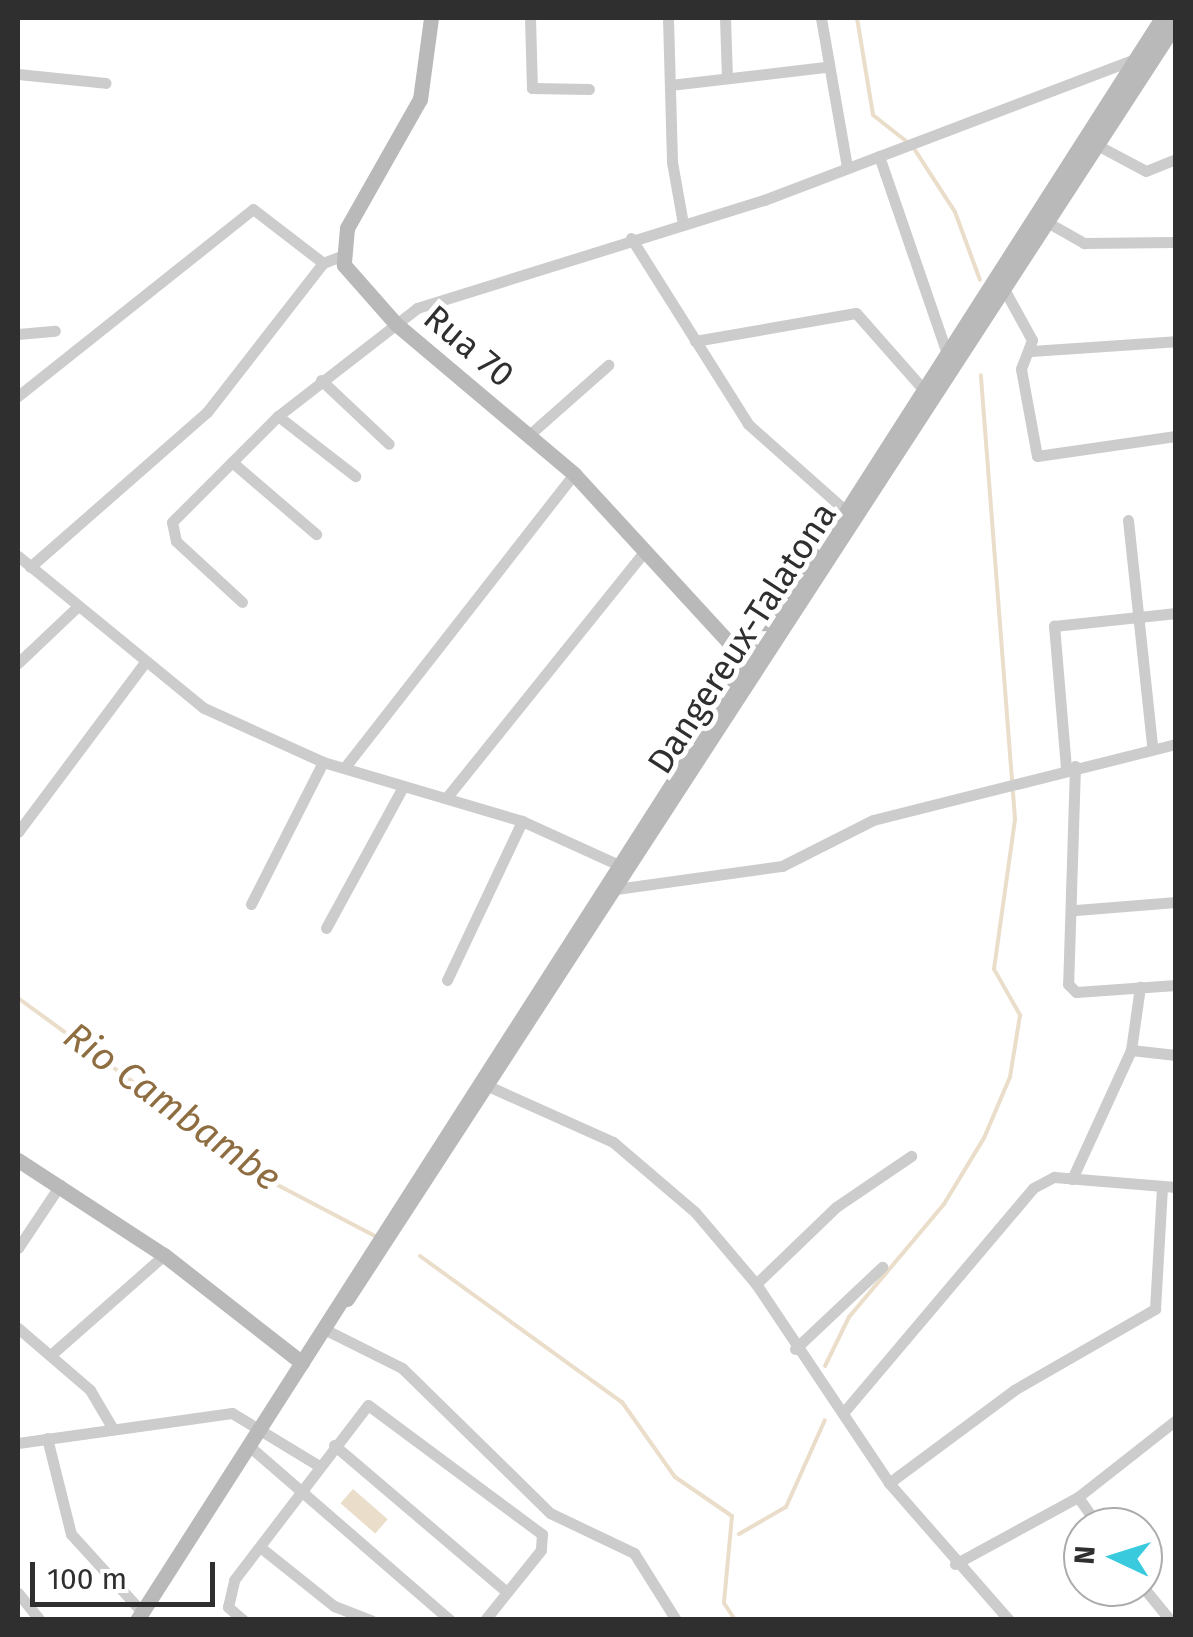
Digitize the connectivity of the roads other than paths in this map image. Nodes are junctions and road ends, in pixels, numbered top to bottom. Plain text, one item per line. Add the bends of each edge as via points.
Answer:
1 (431, 18) edge
2 (530, 18) edge
3 (668, 18) edge
4 (725, 18) edge
5 (821, 18) edge
6 (1162, 18) edge
7 (1173, 30) edge
8 (1136, 59) junction
9 (825, 67) junction
10 (18, 74) edge
11 (727, 78) junction
12 (106, 83) dead end
13 (670, 85) junction
14 (589, 90) dead end
15 (1097, 144) junction
16 (879, 156) junction
17 (1176, 160) edge
18 (846, 167) junction
19 (1047, 222) junction
20 (684, 224) junction
21 (631, 238) junction
22 (1176, 242) edge
23 (341, 256) junction
24 (323, 263) junction
25 (1004, 288) junction
26 (396, 324) junction
27 (55, 331) dead end
28 (18, 334) edge
29 (695, 341) junction
30 (1176, 341) edge
31 (1030, 352) junction
32 (946, 353) junction
33 (608, 365) dead end
34 (321, 380) junction
35 (923, 389) junction
36 (18, 396) edge
37 (278, 416) junction
38 (529, 436) junction
39 (1176, 436) edge
40 (389, 444) dead end
41 (232, 462) junction
42 (574, 474) junction
43 (355, 476) dead end
44 (845, 510) junction
45 (1128, 520) dead end
46 (316, 534) dead end
47 (645, 551) junction
48 (18, 556) edge
49 (30, 567) junction
50 (242, 602) dead end
51 (75, 610) junction
52 (1176, 613) edge
53 (1140, 616) junction
54 (747, 662) junction
55 (18, 663) edge
56 (143, 665) junction
57 (1176, 744) edge
58 (1152, 746) junction
59 (323, 762) junction
60 (1071, 767) junction
61 (345, 768) junction
62 (403, 786) junction
63 (447, 797) junction
64 (522, 821) junction
65 (18, 832) edge
66 (618, 864) junction
67 (616, 889) junction
68 (1176, 902) edge
69 (251, 904) dead end
70 (1076, 910) junction
71 (326, 928) dead end
72 (447, 980) dead end
73 (1176, 986) edge
74 (1140, 987) junction
75 (1130, 1050) junction
76 (1176, 1056) edge
77 (488, 1086) junction
78 (911, 1156) dead end
79 (18, 1160) edge
80 (1072, 1179) junction
81 (60, 1185) junction
82 (1169, 1187) edge
83 (409, 1198) junction
84 (18, 1248) edge
85 (164, 1255) junction
86 (882, 1268) dead end
87 (756, 1284) junction
88 (18, 1328) edge
89 (324, 1329) junction
90 (795, 1349) junction
91 (53, 1352) junction
92 (302, 1362) junction
93 (844, 1413) junction
94 (1176, 1420) edge
95 (263, 1424) junction
96 (114, 1429) junction
97 (47, 1438) junction
98 (18, 1443) edge
99 (248, 1446) junction
100 (334, 1446) junction
101 (319, 1466) junction
102 (889, 1483) junction
103 (304, 1489) junction
104 (1078, 1497) junction
105 (1085, 1507) edge
106 (260, 1547) junction
107 (955, 1564) junction
108 (507, 1592) junction
109 (18, 1593) edge
110 (140, 1616) edge
111 (40, 1620) edge
112 (243, 1620) edge
113 (371, 1620) edge
114 (450, 1620) edge
115 (485, 1620) edge
116 (676, 1620) edge
117 (1009, 1620) edge

1 - 23 main road via 420,99 347,228
2 - 14 street via 532,88
3 - 13 street
4 - 11 street
5 - 9 street
6 - 8 main road, Dangereux-Talatona
7 - 15 main road, Dangereux-Talatona
8 - 16 street
8 - 32 main road, Dangereux-Talatona
9 - 11 street
9 - 18 street
10 - 12 street
11 - 13 street
13 - 20 street
15 - 17 street via 1146,171
15 - 19 main road, Dangereux-Talatona
16 - 18 street
16 - 32 street
18 - 20 street
19 - 22 street via 1092,244
19 - 25 main road, Dangereux-Talatona
20 - 21 street
21 - 26 street via 436,299
21 - 29 street
23 - 24 street
23 - 26 main road, Rua 70
24 - 36 street via 254,209
24 - 49 street via 238,380
25 - 31 street via 1030,331
25 - 67 main road, Dangereux-Talatona
26 - 34 street
26 - 38 main road, Rua 70
27 - 28 street
29 - 35 street via 856,313
29 - 44 street via 748,424
30 - 31 street
31 - 39 street via 1021,368 1041,459
32 - 35 main road, Dangereux-Talatona
33 - 38 street
34 - 37 street
34 - 40 street
35 - 44 main road, Dangereux-Talatona
37 - 41 street
37 - 43 street
38 - 42 main road, Rua 70
41 - 46 street
41 - 50 street via 170,529
42 - 47 main road, Rua 70
42 - 61 street
44 - 54 main road, Dangereux-Talatona
45 - 53 street
47 - 54 main road, Rua 70
47 - 63 street
48 - 49 street
49 - 51 street
51 - 55 street
51 - 56 street
52 - 53 street
53 - 58 street
53 - 60 street via 1054,626
54 - 66 main road, Dangereux-Talatona
56 - 59 street via 204,708
56 - 65 street
57 - 58 street
58 - 60 street
59 - 61 street
59 - 69 street
60 - 67 street via 873,820 782,866
60 - 70 street
61 - 62 street
62 - 63 street
62 - 71 street
63 - 64 street
64 - 66 street
64 - 72 street
66 - 83 main road, Dangereux-Talatona
67 - 77 main road, Dangereux-Talatona
68 - 70 street
70 - 74 street via 1071,990
73 - 74 street
74 - 75 street
75 - 76 street
75 - 80 street
77 - 83 main road, Dangereux-Talatona
77 - 87 street via 634,1156
78 - 87 street via 836,1207
79 - 81 main road
80 - 82 street
80 - 93 street via 1033,1188
81 - 84 street
81 - 85 main road
82 - 102 street via 1155,1309 1014,1390
83 - 89 main road, Dangereux-Talatona
85 - 91 street
85 - 92 main road
86 - 90 street
87 - 90 street
88 - 91 street
89 - 92 main road, Dangereux-Talatona
89 - 116 street via 402,1368 550,1513 634,1553
90 - 93 street
91 - 96 street
92 - 95 main road, Dangereux-Talatona
93 - 102 street
94 - 104 street
95 - 96 street via 213,1412
95 - 99 main road, Dangereux-Talatona
95 - 101 street
96 - 97 street
97 - 98 street
97 - 110 street via 71,1534
99 - 103 street
99 - 110 main road, Dangereux-Talatona
100 - 101 street
100 - 108 street
100 - 108 street via 368,1405 536,1527 544,1543
101 - 103 street
102 - 107 street
103 - 106 street
103 - 114 street
104 - 105 street
104 - 107 street
106 - 112 street via 226,1599
106 - 113 street via 334,1606
107 - 117 street
108 - 115 street
109 - 111 street

